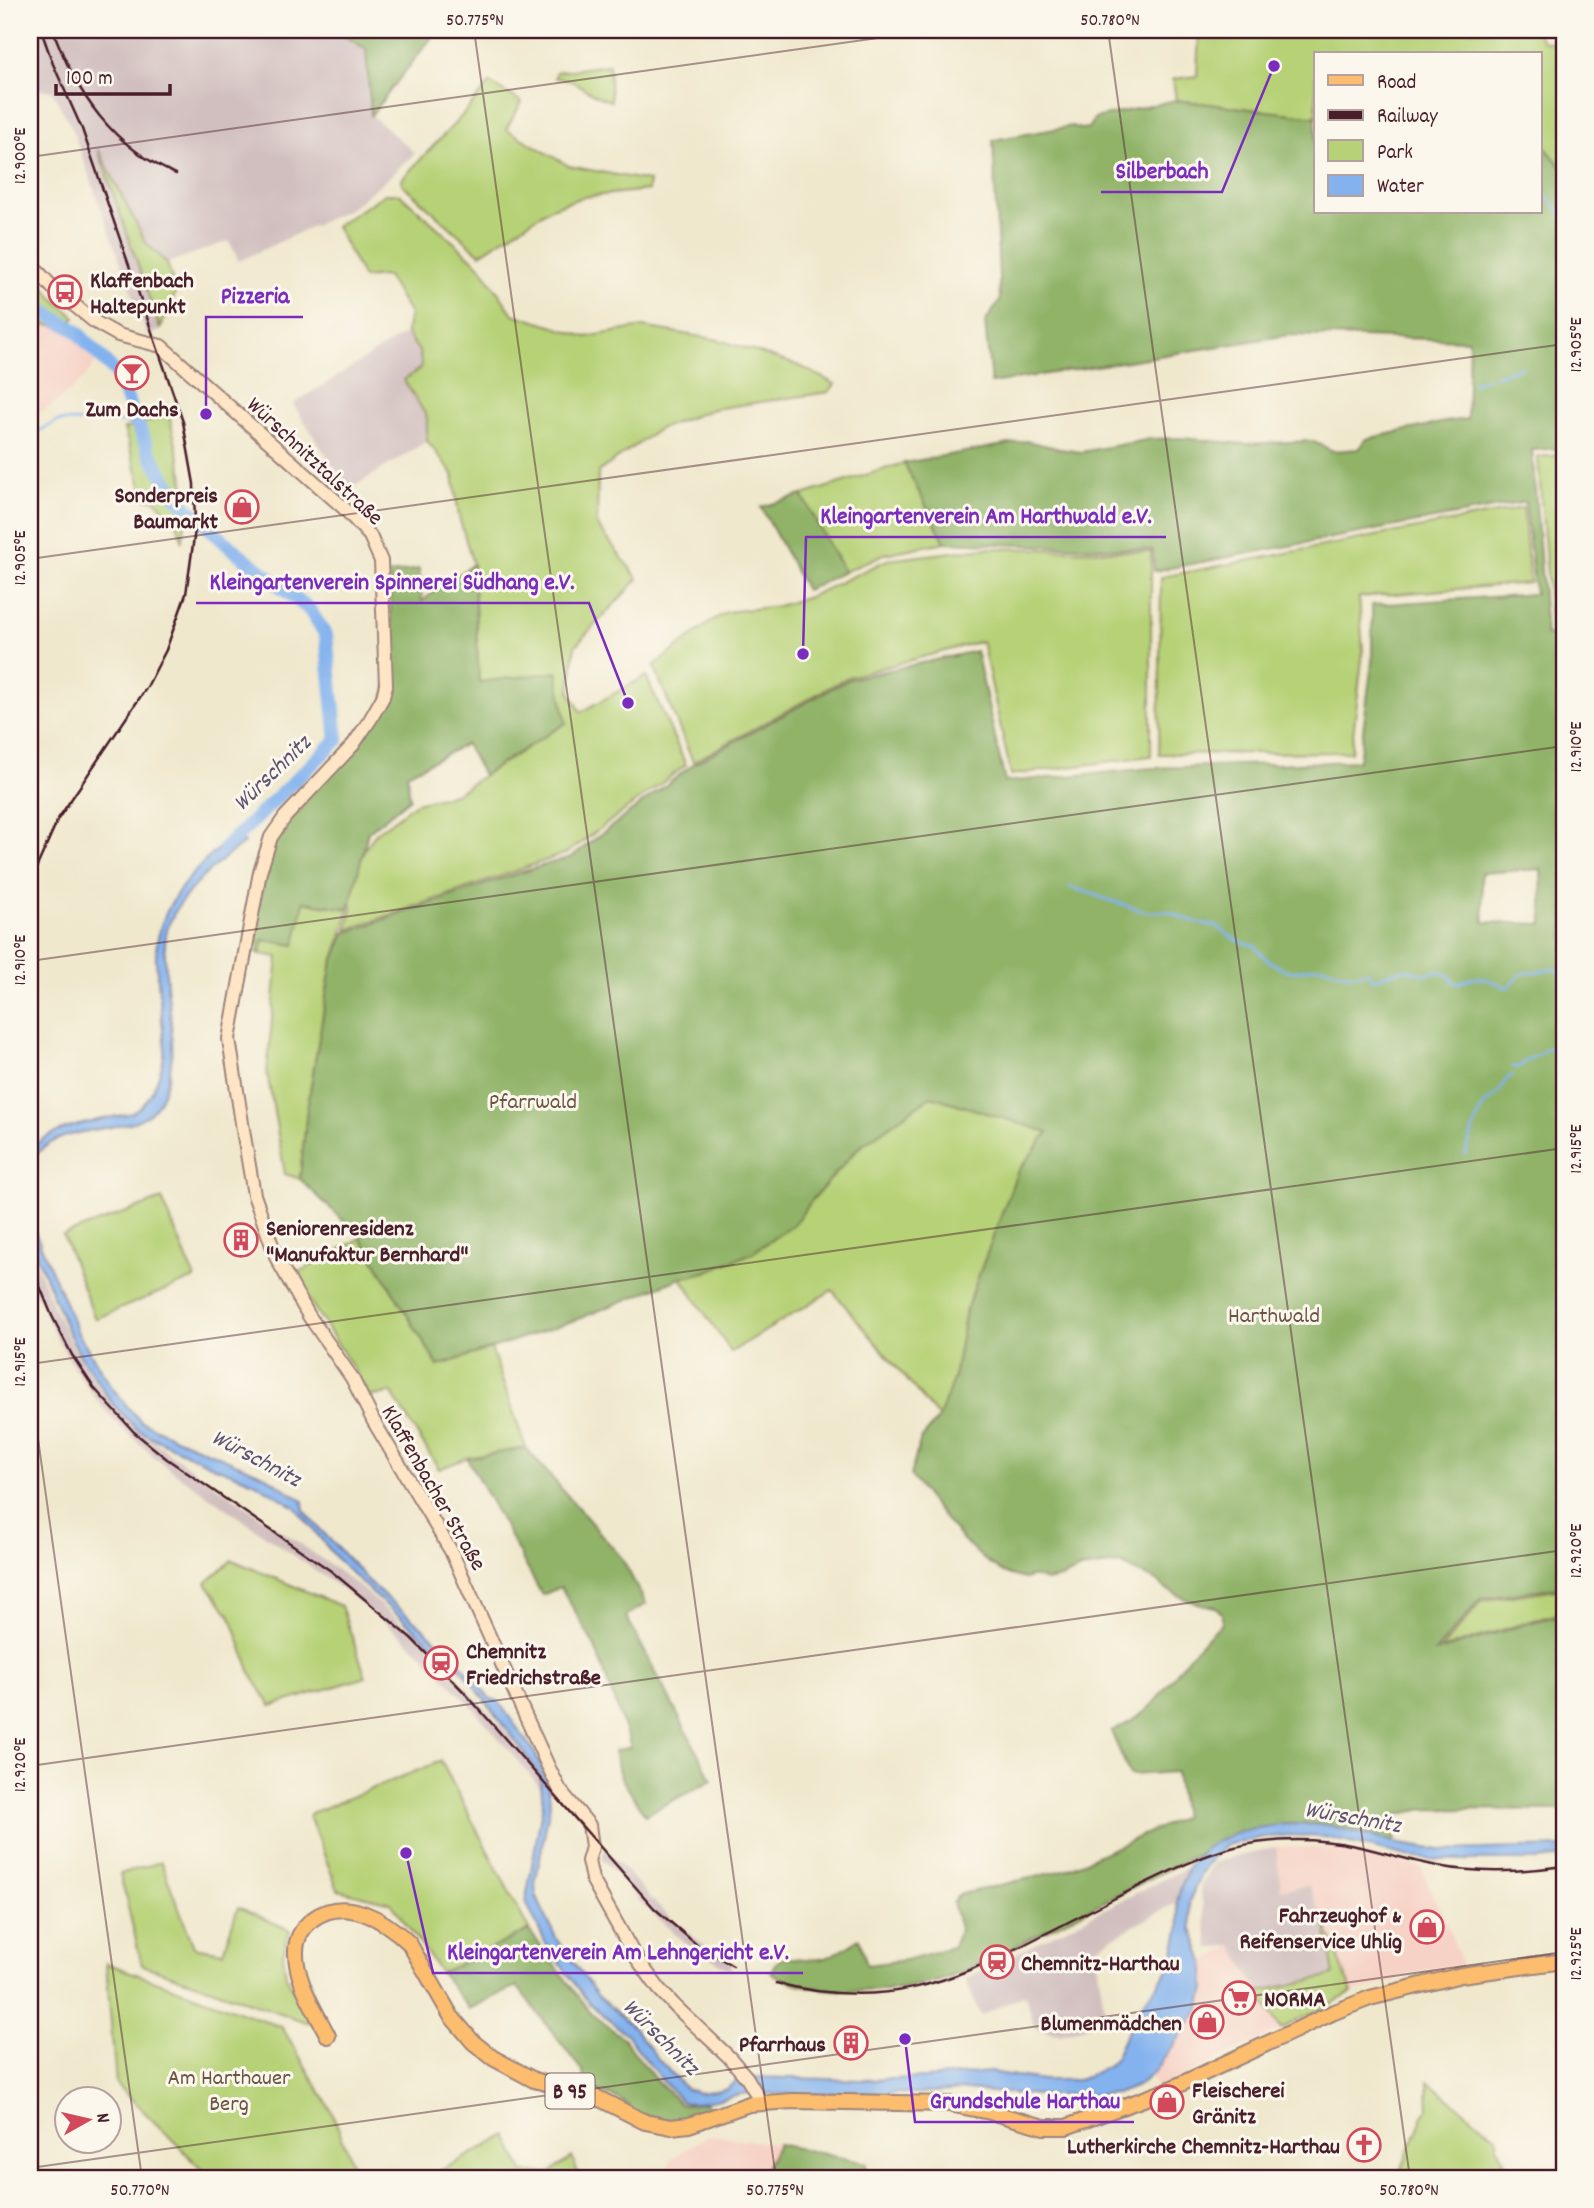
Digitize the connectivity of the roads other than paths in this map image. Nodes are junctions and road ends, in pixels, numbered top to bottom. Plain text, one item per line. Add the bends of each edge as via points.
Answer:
1 (30, 263) edge
2 (271, 837) joint
3 (1564, 1961) edge
4 (328, 2036) dead end
5 (758, 2098) junction

1 - 2 main road, Würschnitztalstraße via 52,288 106,329 161,346 345,509 370,536 382,561 383,697 353,745 299,800
2 - 5 main road, Klaffenbacher Straße via 260,872 229,1038 254,1195 274,1252 451,1551 560,1790 589,1825 592,1879 633,1953 659,1989 729,2057
3 - 5 main road, B 95 via 1461,1975 1370,1998 1166,2091 1066,2127 1044,2127 949,2104
4 - 5 main road, B 95 via 302,1982 296,1948 306,1925 320,1914 349,1909 400,1934 456,2023 493,2058 534,2080 592,2095 645,2122 671,2127 689,2125

